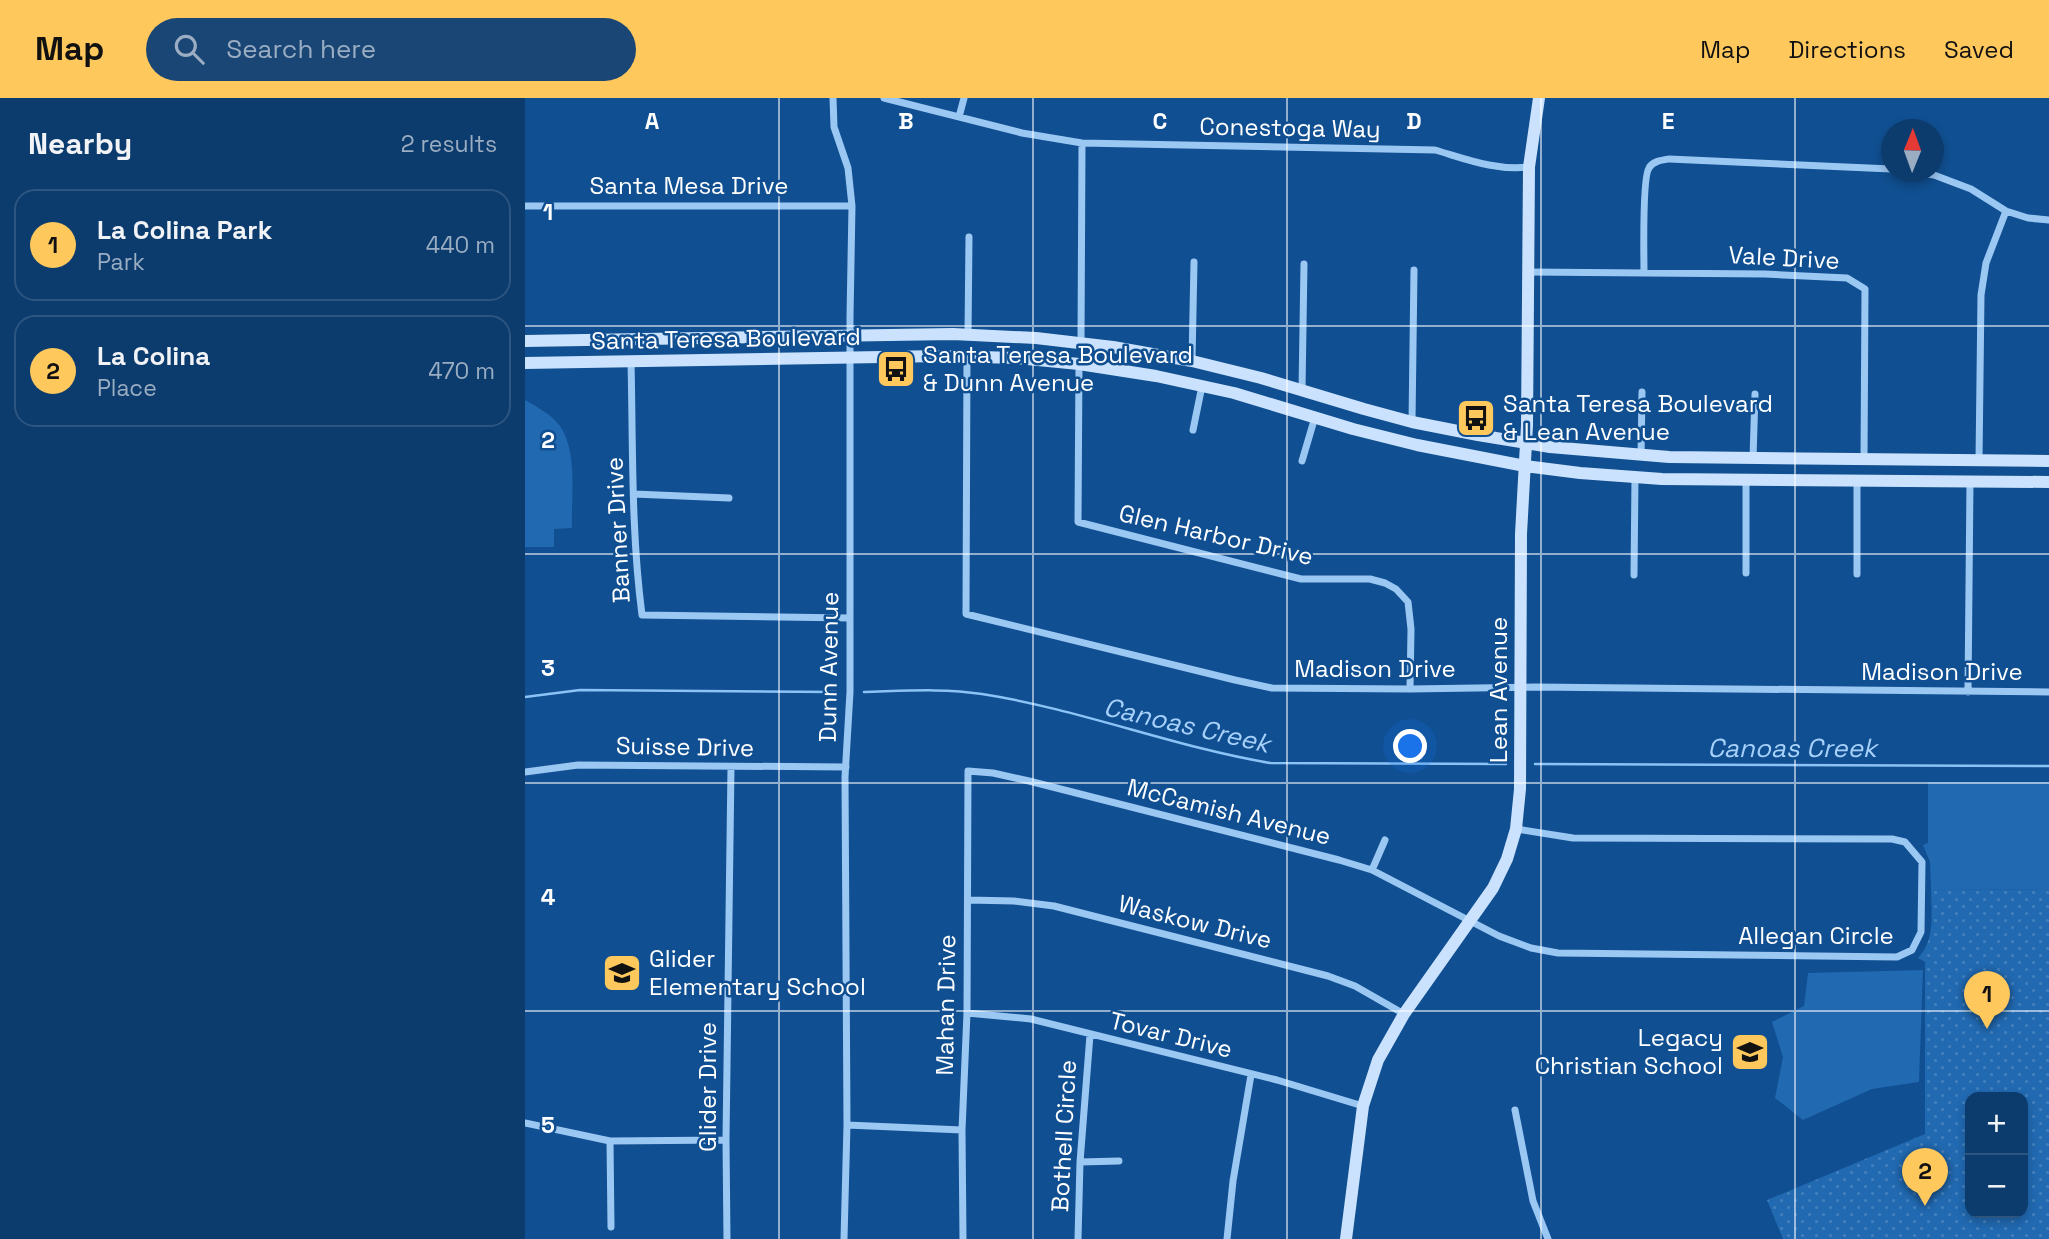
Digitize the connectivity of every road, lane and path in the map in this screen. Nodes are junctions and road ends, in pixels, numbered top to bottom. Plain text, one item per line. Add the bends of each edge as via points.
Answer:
1 (833, 98) edge
2 (884, 98) edge
3 (964, 98) edge
4 (1539, 98) edge
5 (959, 117) junction
6 (1083, 143) junction
7 (1529, 167) junction
8 (1881, 169) edge
9 (1944, 179) edge
10 (525, 206) edge
11 (852, 206) junction
12 (2006, 211) junction
13 (2049, 220) edge
14 (969, 237) dead end
15 (1193, 262) dead end
16 (1304, 264) dead end
17 (1415, 270) dead end
18 (1528, 272) junction
19 (1644, 273) junction
20 (968, 334) junction
21 (851, 336) junction
22 (525, 341) edge
23 (1081, 343) junction
24 (967, 356) junction
25 (851, 358) junction
26 (631, 361) junction
27 (1192, 361) junction
28 (525, 363) edge
29 (1079, 364) junction
30 (1202, 386) junction
31 (1301, 390) junction
32 (1642, 392) dead end
33 (1755, 394) dead end
34 (1315, 417) junction
35 (1412, 422) junction
36 (1193, 430) dead end
37 (1526, 444) junction
38 (1641, 456) junction
39 (1753, 458) junction
40 (1864, 459) junction
41 (1979, 460) junction
42 (1302, 461) dead end
43 (2049, 461) edge
44 (1525, 466) junction
45 (1635, 478) junction
46 (1746, 479) junction
47 (1857, 480) junction
48 (1970, 481) junction
49 (2049, 482) edge
50 (634, 494) junction
51 (729, 498) dead end
52 (1746, 573) dead end
53 (1857, 574) dead end
54 (1635, 575) dead end
55 (849, 618) junction
56 (1520, 687) junction
57 (1410, 689) junction
58 (1968, 692) junction
59 (2049, 692) edge
60 (730, 767) junction
61 (846, 767) junction
62 (968, 771) joint
63 (525, 772) edge
64 (1516, 829) junction
65 (1385, 840) dead end
66 (1372, 870) junction
67 (968, 900) junction
68 (1470, 920) junction
69 (967, 1013) junction
70 (1405, 1014) junction
71 (1090, 1035) junction
72 (1251, 1075) junction
73 (1363, 1106) junction
74 (1515, 1110) dead end
75 (525, 1123) edge
76 (847, 1125) junction
77 (962, 1130) junction
78 (726, 1140) junction
79 (610, 1141) junction
80 (1119, 1161) dead end
81 (1080, 1162) junction
82 (611, 1227) dead end
83 (727, 1239) edge
84 (845, 1239) edge
85 (963, 1239) edge
86 (1078, 1239) edge
87 (1227, 1239) edge
88 (1346, 1239) edge
89 (1548, 1239) edge

1 - 11 street, Dunn Avenue via 834,127 848,168
2 - 5 street, Conestoga Way
3 - 5 street
4 - 7 main road, Lean Avenue
5 - 6 street, Conestoga Way
6 - 7 street, Conestoga Way via 1435,150 1489,166
6 - 23 street
7 - 18 main road, Lean Avenue
8 - 19 street via 1669,159 1655,163 1649,167 1646,184
9 - 12 street
10 - 11 street, Santa Mesa Drive
11 - 21 street, Dunn Avenue
12 - 13 street
12 - 41 street via 1986,263 1982,295
14 - 20 street
15 - 27 street
16 - 31 street
17 - 35 street
18 - 19 street, Vale Drive
18 - 37 main road, Lean Avenue
19 - 40 street, Vale Drive via 1847,278 1865,289
20 - 21 main road, Santa Teresa Boulevard
20 - 23 main road, Santa Teresa Boulevard
21 - 22 main road, Santa Teresa Boulevard
21 - 25 street, Dunn Avenue
23 - 27 main road, Santa Teresa Boulevard
24 - 25 main road, Santa Teresa Boulevard
24 - 29 main road, Santa Teresa Boulevard
24 - 57 street, Madison Drive via 966,614 1272,688
25 - 26 main road, Santa Teresa Boulevard
25 - 55 street, Dunn Avenue
26 - 28 main road, Santa Teresa Boulevard
26 - 50 street, Banner Drive
27 - 31 main road, Santa Teresa Boulevard
29 - 30 main road, Santa Teresa Boulevard
29 - 57 street, Glen Harbor Drive via 1078,522 1301,579 1385,583 1408,602
30 - 34 main road, Santa Teresa Boulevard
30 - 36 street
31 - 35 main road, Santa Teresa Boulevard
32 - 38 street
33 - 39 street
34 - 42 street
34 - 44 main road, Santa Teresa Boulevard via 1417,445
35 - 37 main road, Santa Teresa Boulevard
37 - 38 main road, Santa Teresa Boulevard
37 - 44 main road, Lean Avenue
38 - 39 main road, Santa Teresa Boulevard
39 - 40 main road, Santa Teresa Boulevard
40 - 41 main road, Santa Teresa Boulevard
41 - 43 main road, Santa Teresa Boulevard
44 - 45 main road, Santa Teresa Boulevard
44 - 56 main road, Lean Avenue
45 - 46 main road, Santa Teresa Boulevard
45 - 54 street
46 - 47 main road, Santa Teresa Boulevard
46 - 52 street
47 - 48 main road, Santa Teresa Boulevard
47 - 53 street
48 - 49 main road, Santa Teresa Boulevard
48 - 58 street
50 - 51 street
50 - 55 street, Banner Drive via 642,615
55 - 61 street, Dunn Avenue
56 - 57 street, Madison Drive
56 - 58 street, Madison Drive
56 - 64 main road, Lean Avenue
58 - 59 street, Madison Drive
60 - 61 street, Suisse Drive
60 - 63 street, Suisse Drive via 577,765
60 - 78 street, Glider Drive
61 - 76 street, Dunn Avenue
62 - 66 street, McCamish Avenue via 1029,781
62 - 67 street, Mahan Drive
64 - 68 main road, Lean Avenue via 1493,888
64 - 68 street, Allegan Circle via 1573,838 1905,842 1922,862 1921,932 1912,950 1897,957 1571,954 1531,948
65 - 66 street
66 - 68 street, McCamish Avenue
67 - 69 street, Mahan Drive
67 - 70 street, Waskow Drive via 1054,906 1328,976
68 - 70 main road, Lean Avenue
69 - 71 street, Tovar Drive via 1031,1019
69 - 77 street, Mahan Drive
70 - 73 main road, Lean Avenue via 1378,1060
71 - 72 street, Tovar Drive
71 - 81 street, Bothell Circle
72 - 73 street, Tovar Drive
72 - 87 street
73 - 88 main road, Lean Avenue
74 - 89 street via 1533,1201
75 - 79 street
76 - 77 street
76 - 84 street, Dunn Avenue
77 - 85 street, Mahan Drive
78 - 79 street
78 - 83 street, Glider Drive
79 - 82 street
80 - 81 street
81 - 86 street, Bothell Circle

